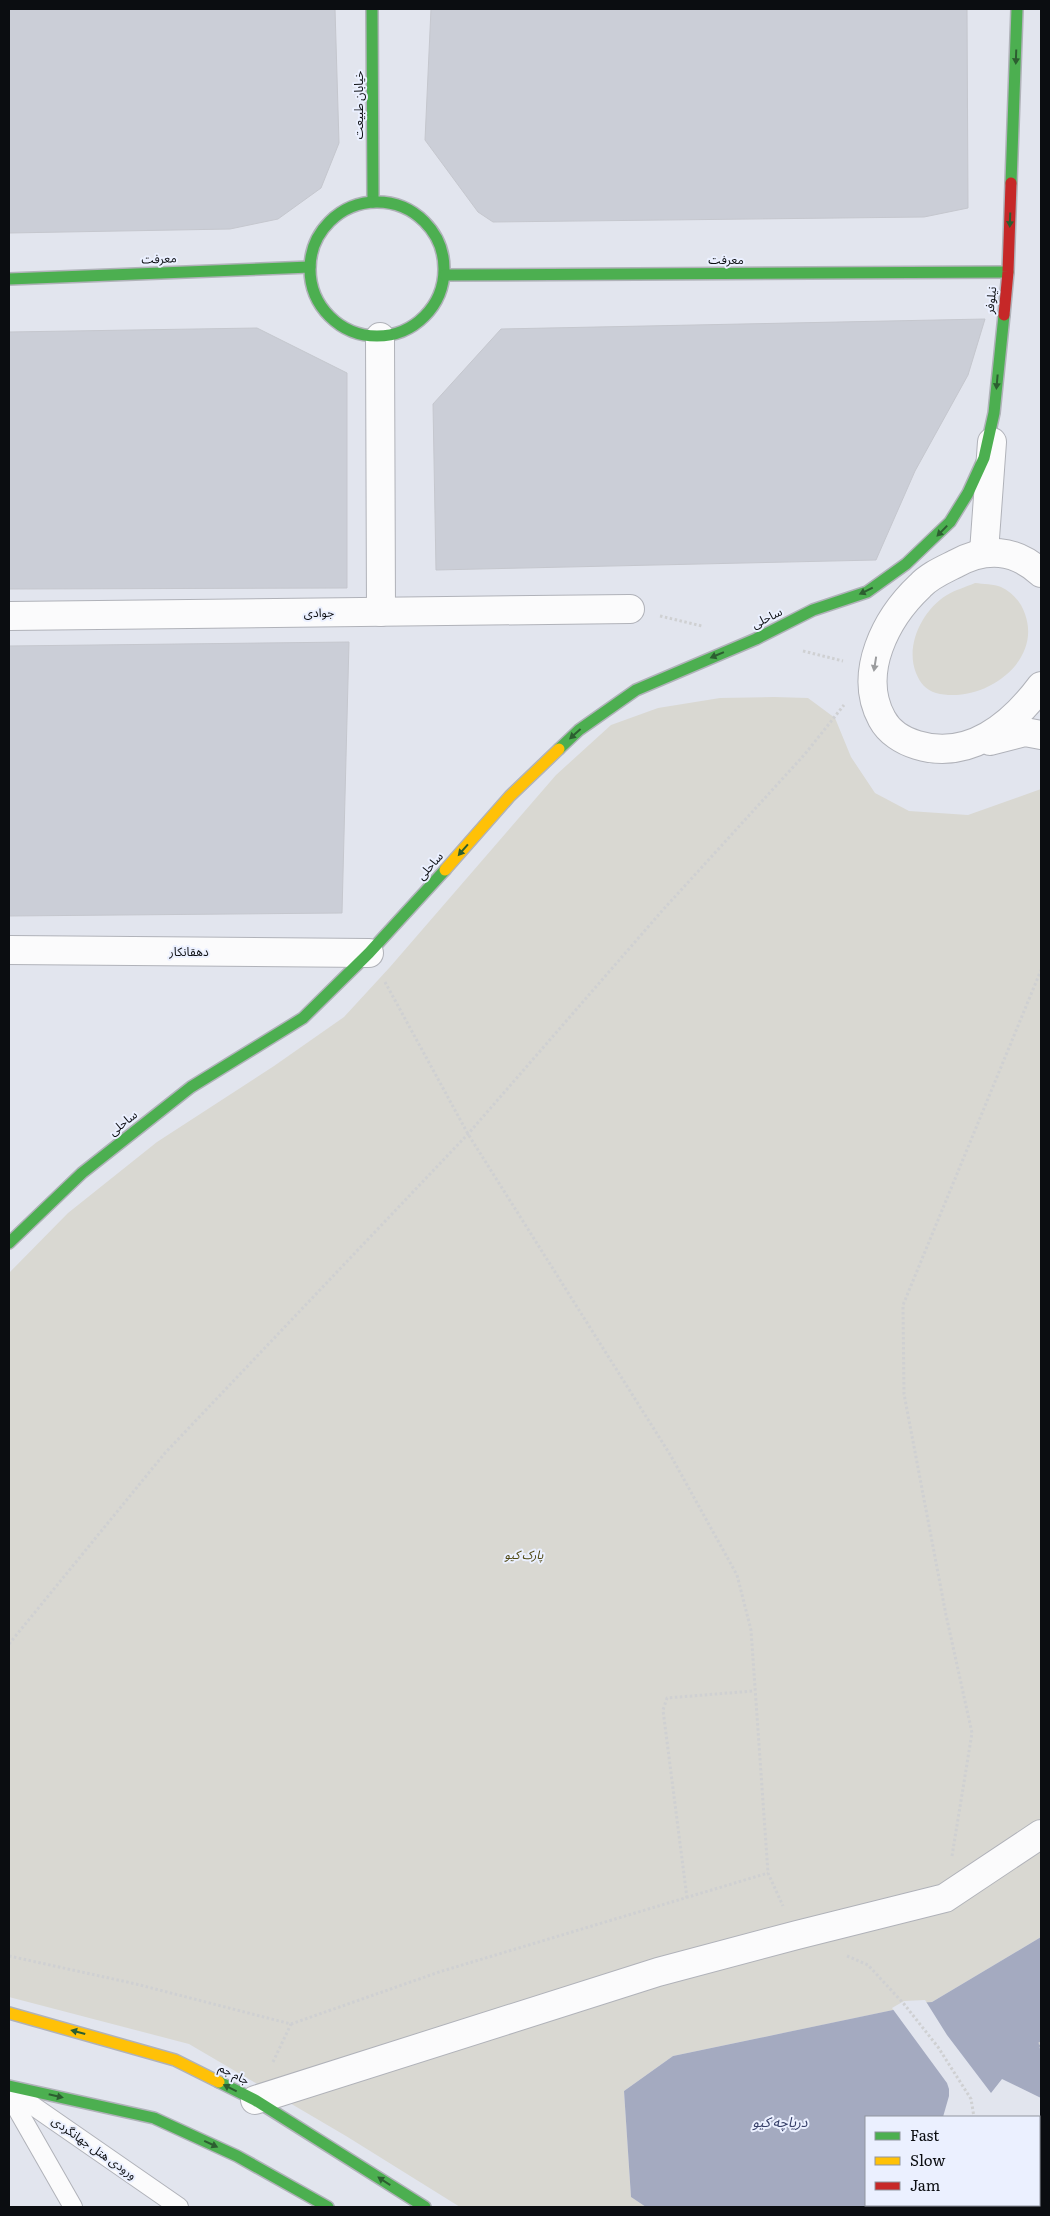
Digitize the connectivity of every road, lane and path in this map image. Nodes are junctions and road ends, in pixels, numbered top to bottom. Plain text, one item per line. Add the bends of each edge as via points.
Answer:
1 (372, 9) edge
2 (1017, 9) edge
3 (373, 202) junction
4 (310, 268) junction
5 (1008, 272) junction
6 (445, 275) junction
7 (9, 279) edge
8 (380, 337) junction
9 (994, 413) junction
10 (984, 552) junction
11 (906, 564) joint
12 (1041, 573) edge
13 (630, 609) dead end
14 (381, 612) junction
15 (9, 616) edge
16 (874, 668) junction
17 (1041, 686) edge
18 (1041, 735) edge
19 (952, 750) junction
20 (9, 950) edge
21 (369, 953) junction
22 (1041, 970) edge
23 (468, 1134) junction
24 (9, 1243) edge
25 (9, 1644) edge
26 (754, 1691) junction
27 (1041, 1834) edge
28 (768, 1873) junction
29 (687, 1898) junction
30 (945, 1898) junction
31 (798, 1935) junction
32 (842, 1954) dead end
33 (9, 1956) edge
34 (9, 2013) edge
35 (1040, 2042) dead end
36 (1041, 2048) edge
37 (9, 2087) edge
38 (9, 2095) edge
39 (256, 2100) junction
40 (974, 2116) edge
41 (73, 2207) edge
42 (179, 2207) edge
43 (328, 2207) edge
44 (425, 2207) edge

1 - 3 street, خیابان طبیعت
2 -> 5 street, نیلوفر
3 - 4 street via 353,206 322,230 313,248
3 - 6 street via 396,204 416,215 433,231 442,252
4 - 7 street, معرفت
4 - 8 street via 313,289 323,308 338,324 358,333
5 - 6 street, معرفت
5 -> 9 street, نیلوفر
6 - 8 street via 431,311 399,333
8 - 14 street
9 - 10 street
9 -> 11 street, نیلوفر via 984,458 968,493 950,522
10 - 12 street via 1008,554 1029,561
10 -> 16 street via 961,560 920,585 892,619 880,642
11 -> 21 street, ساحلی via 867,592 812,610 756,639 636,690 579,730 510,796
13 - 14 street, جوادی
14 - 15 street, جوادی
16 - 19 street via 875,696 882,718 892,731 907,742 930,749
16 - 23 path via 805,754 661,912
17 - 19 street via 1026,707 1002,728 977,742
18 - 19 street via 1025,732
20 - 21 street, دهقانکار
21 - 23 path
21 - 24 street, ساحلی via 302,1018 191,1088 82,1173
22 - 30 path via 903,1305 904,1394 972,1733
23 - 25 path via 165,1453
23 - 26 path via 671,1456 737,1576 751,1630
26 - 28 path
26 - 29 path via 667,1698 663,1710
27 - 30 street
28 - 29 path
28 - 31 path
29 - 33 path via 439,1972 291,2024 136,1984
30 - 31 street
31 - 39 street via 658,1972
32 - 40 path via 868,1965 904,2004 938,2047 971,2098
39 -> 34 street, جام جم via 175,2060
35 - 36 path
37 - 42 lane, ورودی هتل جهانگردی
37 -> 43 street via 154,2118 237,2156
38 - 41 lane
44 -> 39 street, جام جم

